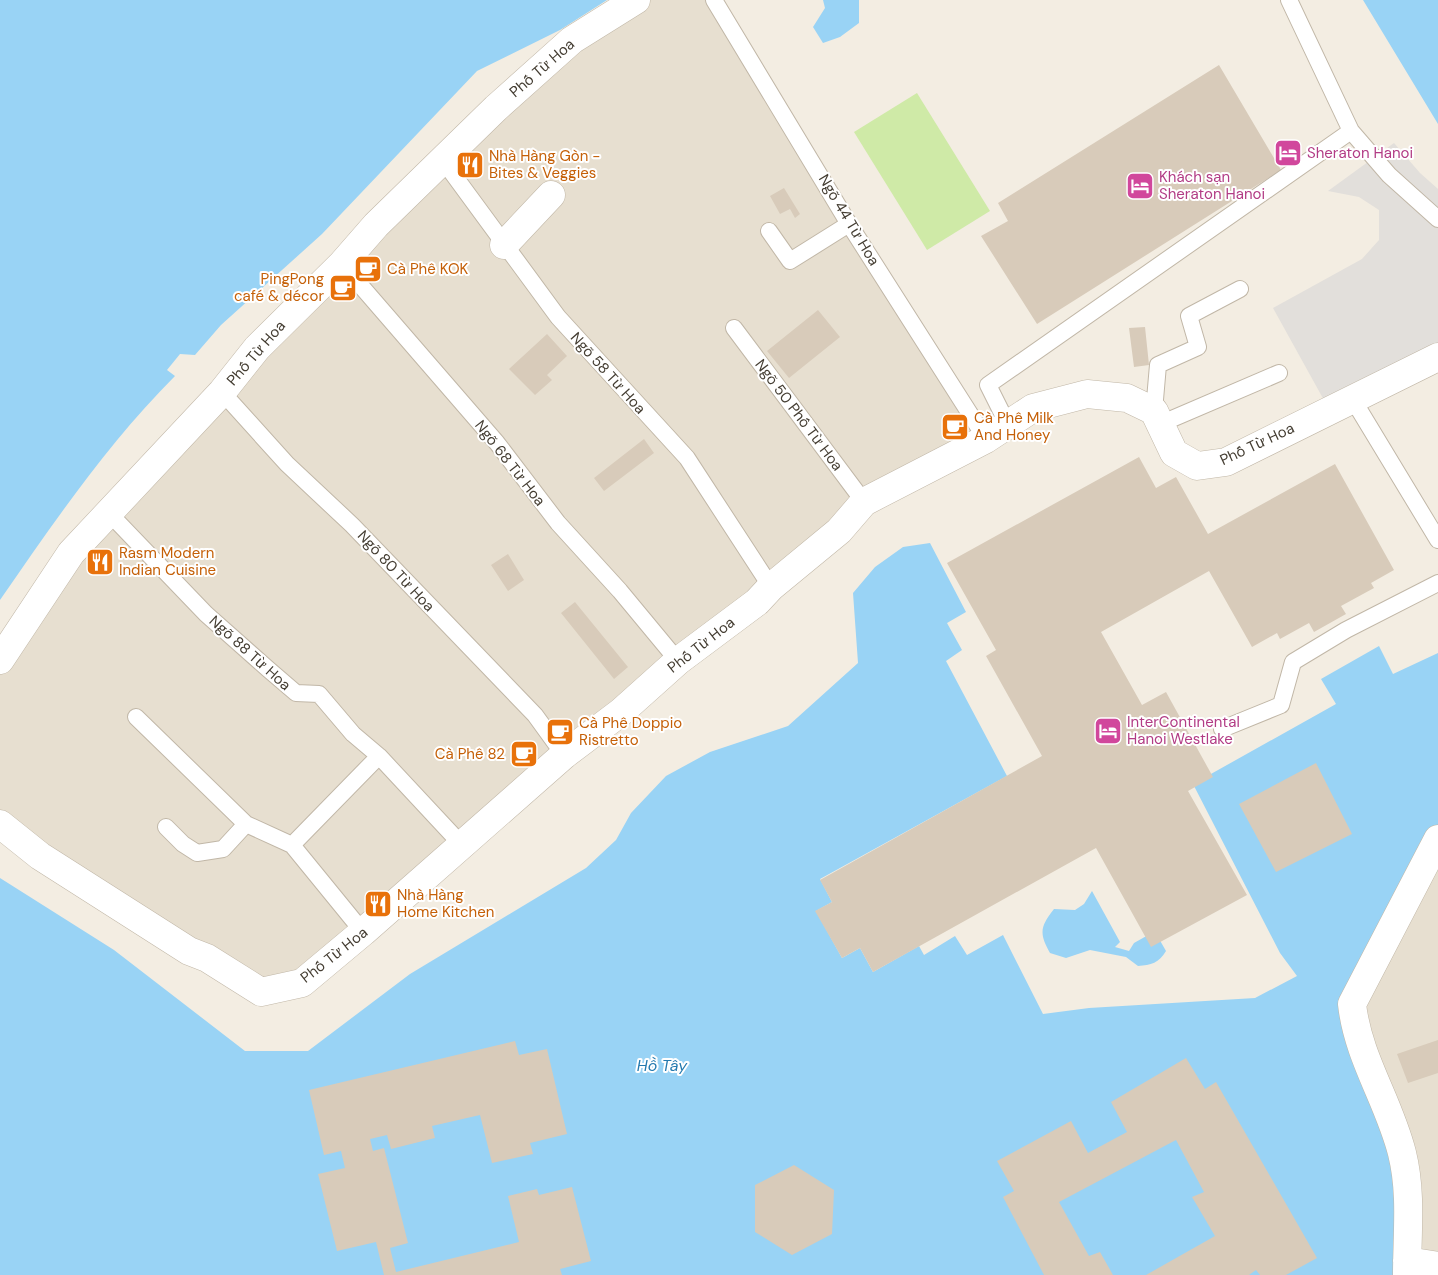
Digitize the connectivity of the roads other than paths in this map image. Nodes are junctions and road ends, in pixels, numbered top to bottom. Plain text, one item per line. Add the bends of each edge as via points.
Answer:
1 (636, 0) edge
2 (714, 0) edge
3 (1289, 0) edge
4 (1351, 131) junction
5 (442, 159) junction
6 (551, 196) dead end
7 (1438, 219) edge
8 (849, 224) junction
9 (769, 231) dead end
10 (504, 245) junction
11 (342, 264) junction
12 (1240, 288) dead end
13 (734, 328) dead end
14 (1438, 357) edge
15 (1279, 373) dead end
16 (222, 392) junction
17 (1352, 398) junction
18 (1157, 417) junction
19 (997, 432) junction
20 (864, 502) junction
21 (108, 512) junction
22 (1438, 540) edge
23 (1438, 583) edge
24 (771, 587) junction
25 (0, 660) edge
26 (678, 661) junction
27 (136, 717) dead end
28 (1222, 729) dead end
29 (564, 755) junction
30 (379, 756) junction
31 (0, 824) edge
32 (246, 824) junction
33 (166, 827) dead end
34 (1438, 839) edge
35 (461, 844) junction
36 (292, 845) junction
37 (363, 932) junction
38 (1438, 1266) edge
39 (1407, 1268) edge

1 - 5 street, Phố Từ Hoa via 572,40
2 - 8 lane, Ngõ 44 Từ Hoa
3 - 4 lane
4 - 7 lane via 1389,175
4 - 19 lane via 988,385
5 - 10 lane, Ngõ 58 Từ Hoa
5 - 11 street, Phố Từ Hoa
6 - 10 street
8 - 9 lane via 790,262
8 - 19 lane, Ngõ 44 Từ Hoa
10 - 24 lane, Ngõ 58 Từ Hoa via 564,324 687,458
11 - 16 street, Phố Từ Hoa via 257,348
11 - 26 lane, Ngõ 68 Từ Hoa via 497,443 558,523
12 - 18 lane via 1189,316 1198,347 1158,365
13 - 20 lane, Ngõ 50 Phố Từ Hoa
14 - 17 street, Phố Từ Hoa
15 - 18 lane
16 - 21 street, Phố Từ Hoa
16 - 29 lane, Ngõ 80 Từ Hoa via 287,464 352,525 535,715
17 - 18 street, Phố Từ Hoa via 1226,462 1197,466 1174,454
17 - 22 lane
18 - 19 street, Phố Từ Hoa via 1127,398 1087,394 1034,408
19 - 20 street, Phố Từ Hoa
20 - 24 street, Phố Từ Hoa via 839,531
21 - 25 street, Phố Từ Hoa via 71,553
21 - 30 lane, Ngõ 88 Từ Hoa via 213,620 296,693 319,694 353,734
23 - 28 lane via 1346,630 1293,662 1281,705
24 - 26 street, Phố Từ Hoa via 757,602
26 - 29 street, Phố Từ Hoa via 621,712
27 - 32 lane
29 - 35 street, Phố Từ Hoa
30 - 35 lane, Ngõ 88 Từ Hoa
30 - 36 lane
31 - 37 street, Phố Từ Hoa via 40,856 189,951 207,958 261,992 302,983
32 - 33 lane via 223,849 198,853
32 - 36 lane
34 - 39 street via 1352,1004 1355,1030 1402,1152 1408,1191
35 - 37 street, Phố Từ Hoa
36 - 37 lane
38 - 39 street

